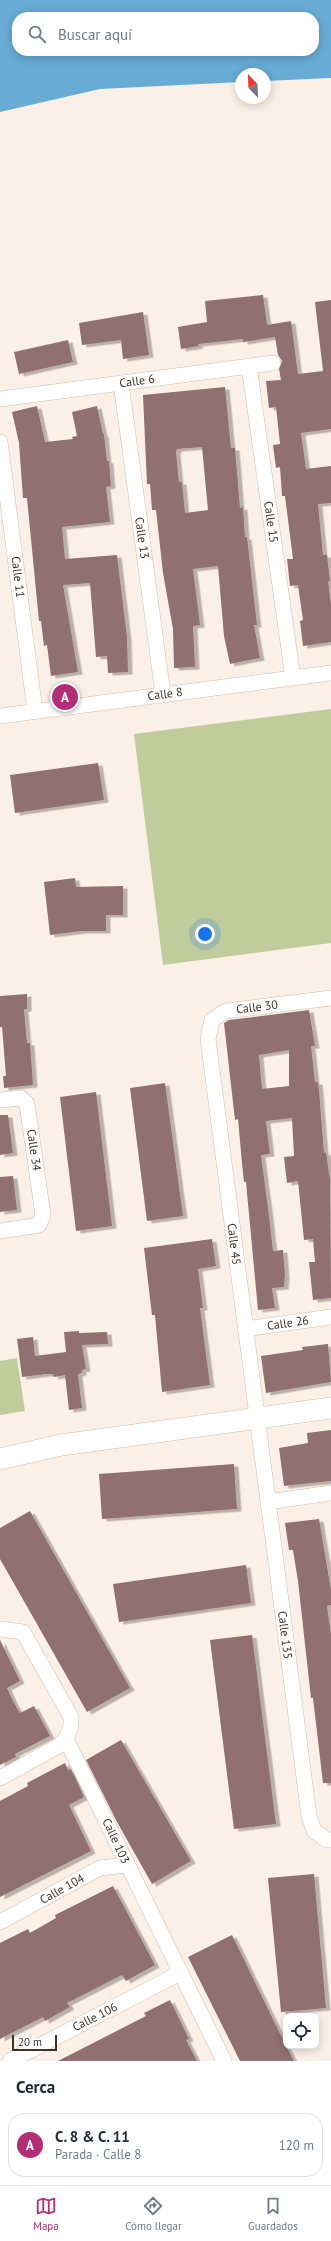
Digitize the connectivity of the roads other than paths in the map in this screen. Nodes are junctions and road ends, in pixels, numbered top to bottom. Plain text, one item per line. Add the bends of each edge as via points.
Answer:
1 (273, 363) dead end
2 (249, 366) junction
3 (121, 383) junction
4 (0, 399) edge
5 (0, 442) edge
6 (331, 673) edge
7 (293, 678) junction
8 (163, 694) junction
9 (35, 711) junction
10 (0, 716) edge
11 (331, 998) edge
12 (212, 1070) joint
13 (0, 1100) edge
14 (0, 1231) edge
15 (331, 1317) edge
16 (245, 1329) junction
17 (331, 1408) edge
18 (256, 1418) junction
19 (0, 1459) edge
20 (331, 1493) edge
21 (268, 1502) junction
22 (6, 1630) edge
23 (66, 1739) junction
24 (0, 1778) edge
25 (331, 1840) edge
26 (127, 1865) junction
27 (0, 1922) edge
28 (180, 1973) junction
29 (10, 2061) edge
30 (224, 2061) edge

1 - 2 street, Calle 6
2 - 3 street, Calle 6
2 - 7 street, Calle 15
3 - 4 street, Calle 6
3 - 8 street, Calle 13
5 - 9 street, Calle 11
6 - 7 street, Calle 8
7 - 8 street, Calle 8
8 - 9 street, Calle 8
9 - 10 street, Calle 8
11 - 12 street, Calle 30 via 226,1011 212,1020 208,1039
12 - 16 street, Calle 45
13 - 14 street, Calle 34 via 21,1098 27,1104 43,1216 39,1225
15 - 16 street, Calle 26
16 - 18 street, Calle 45
17 - 18 street
18 - 19 street via 61,1445
18 - 21 street, Calle 135
20 - 21 street
21 - 25 street, Calle 135 via 308,1816 314,1831
22 - 23 street via 24,1632 71,1718 71,1727
23 - 24 street via 60,1746
23 - 26 street, Calle 103
26 - 27 street, Calle 104 via 100,1868
26 - 28 street, Calle 103
28 - 29 street, Calle 106
28 - 30 street, Calle 103

